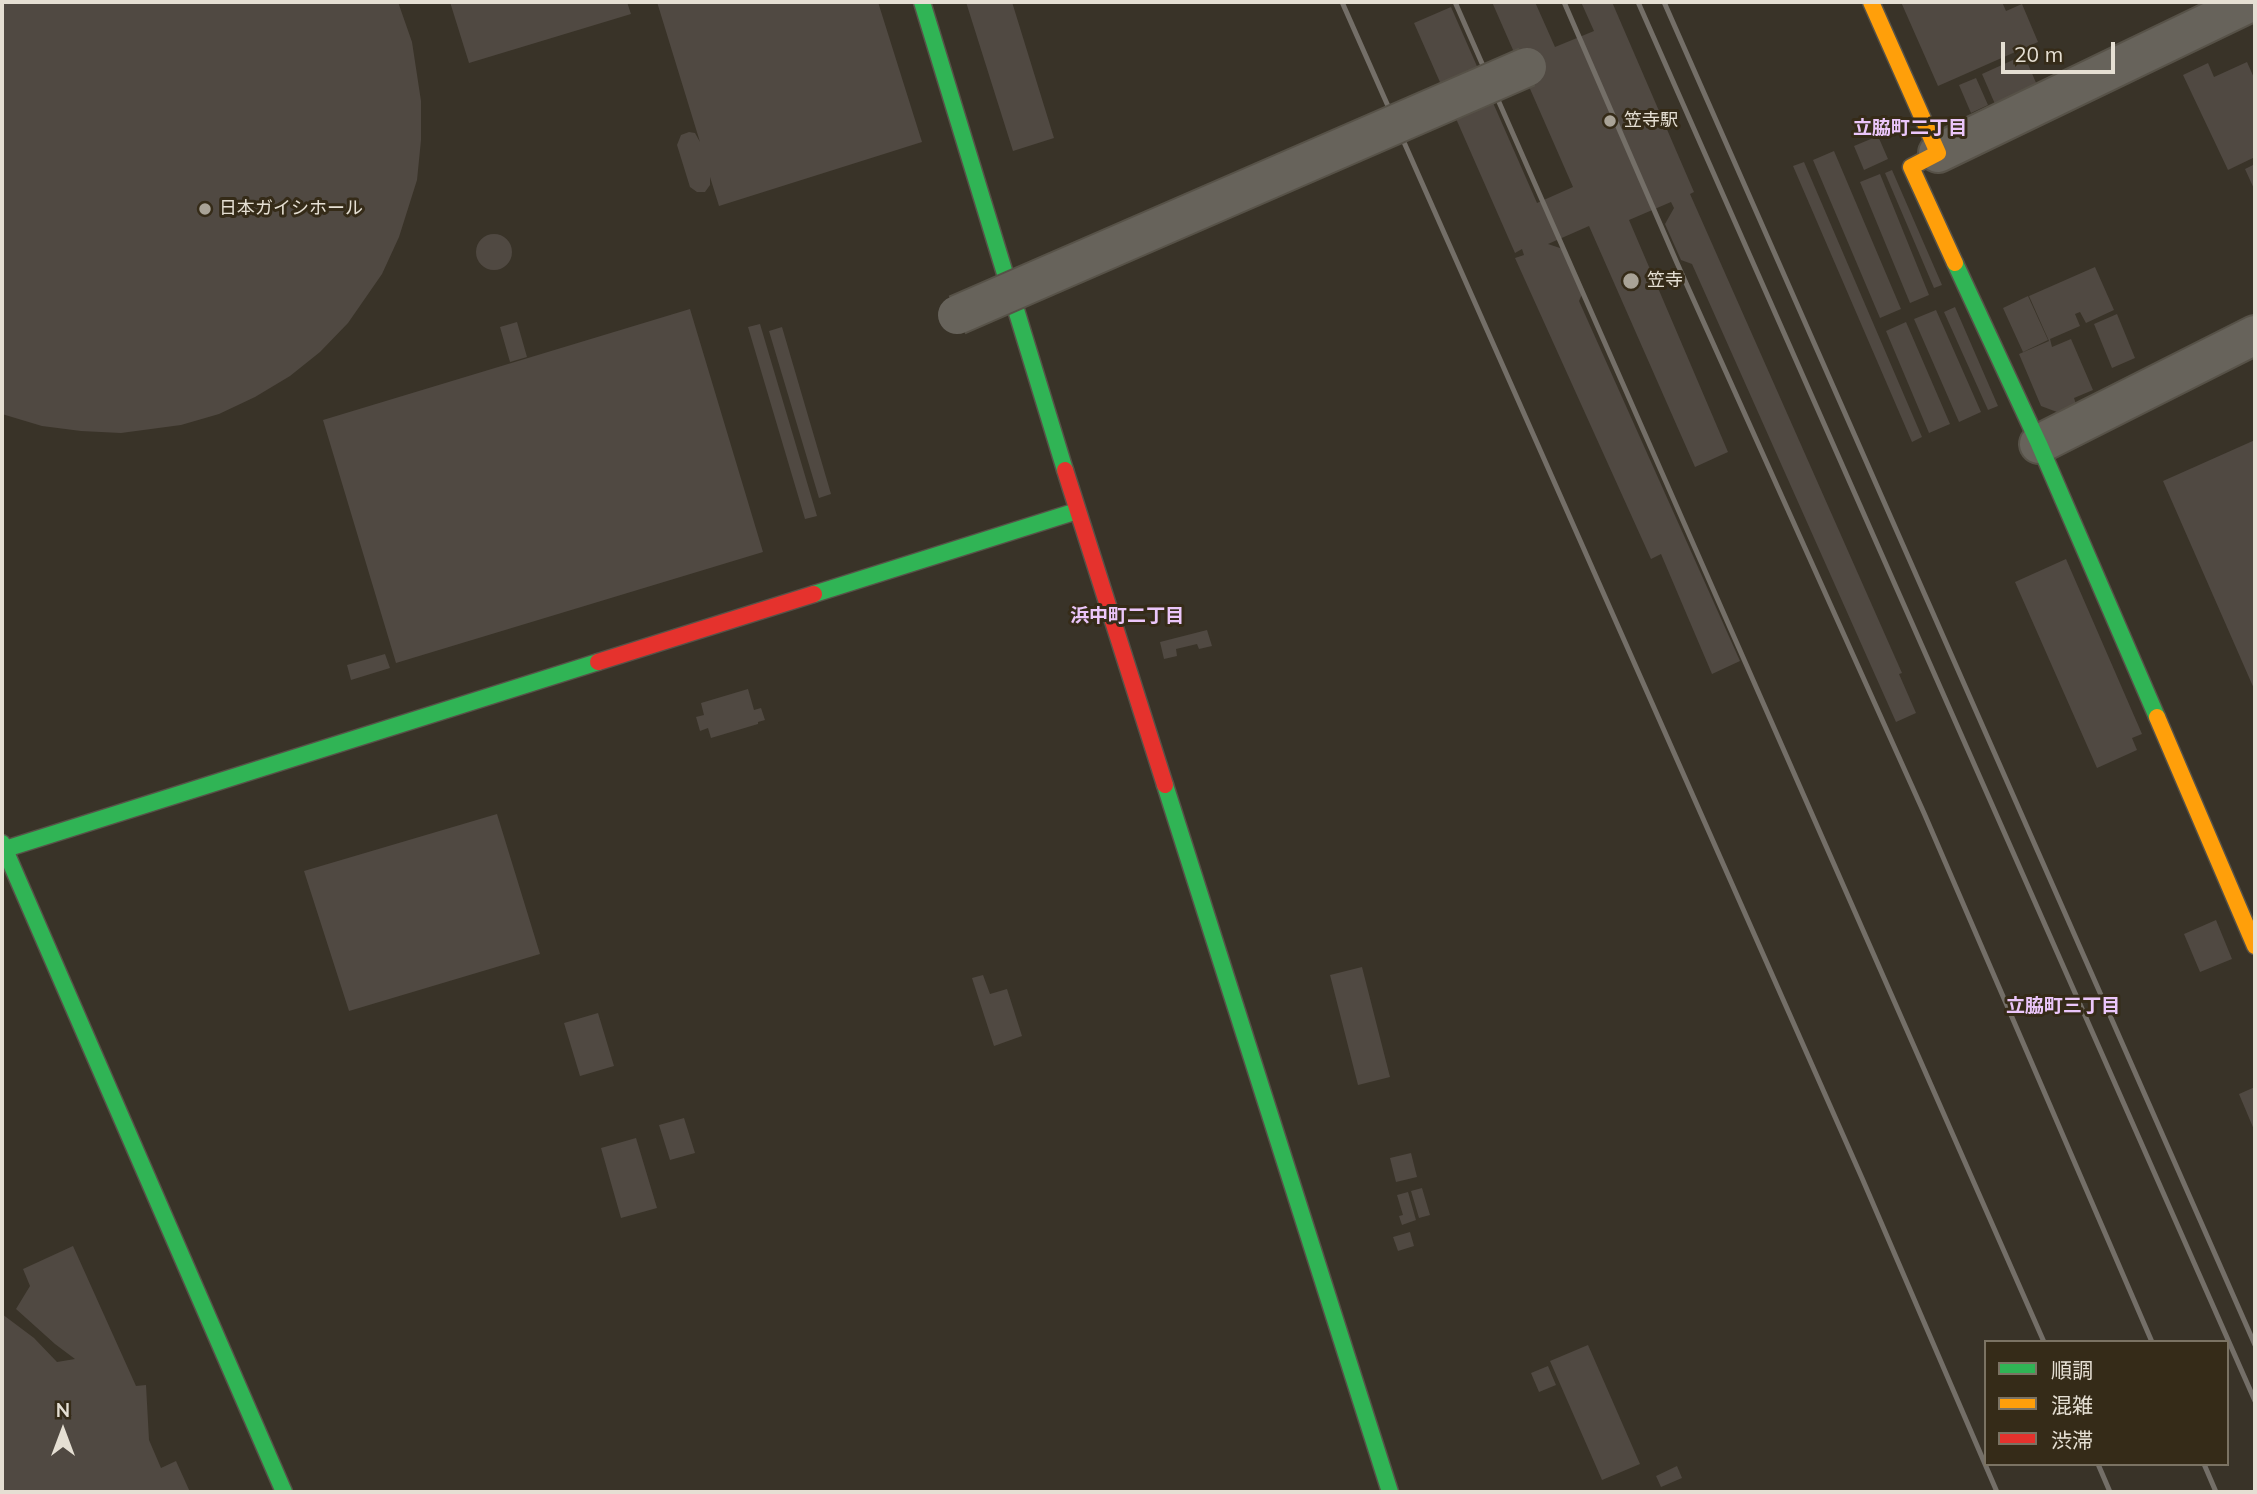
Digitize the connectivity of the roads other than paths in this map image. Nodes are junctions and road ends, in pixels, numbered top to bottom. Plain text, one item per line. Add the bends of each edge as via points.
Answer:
1 (922, 2) edge
2 (1871, 2) edge
3 (2251, 2) edge
4 (1527, 67) dead end
5 (1938, 152) junction
6 (957, 315) dead end
7 (2255, 335) edge
8 (2039, 444) junction
9 (1077, 511) junction
10 (3, 847) edge
11 (2255, 946) edge
12 (284, 1492) edge
13 (1390, 1492) edge

1 - 9 street
2 - 5 street
3 - 5 street
4 - 6 street, bridge
5 - 8 street via 1911,167
7 - 8 street
8 - 11 street
9 - 10 street
9 - 13 street
10 - 12 street

